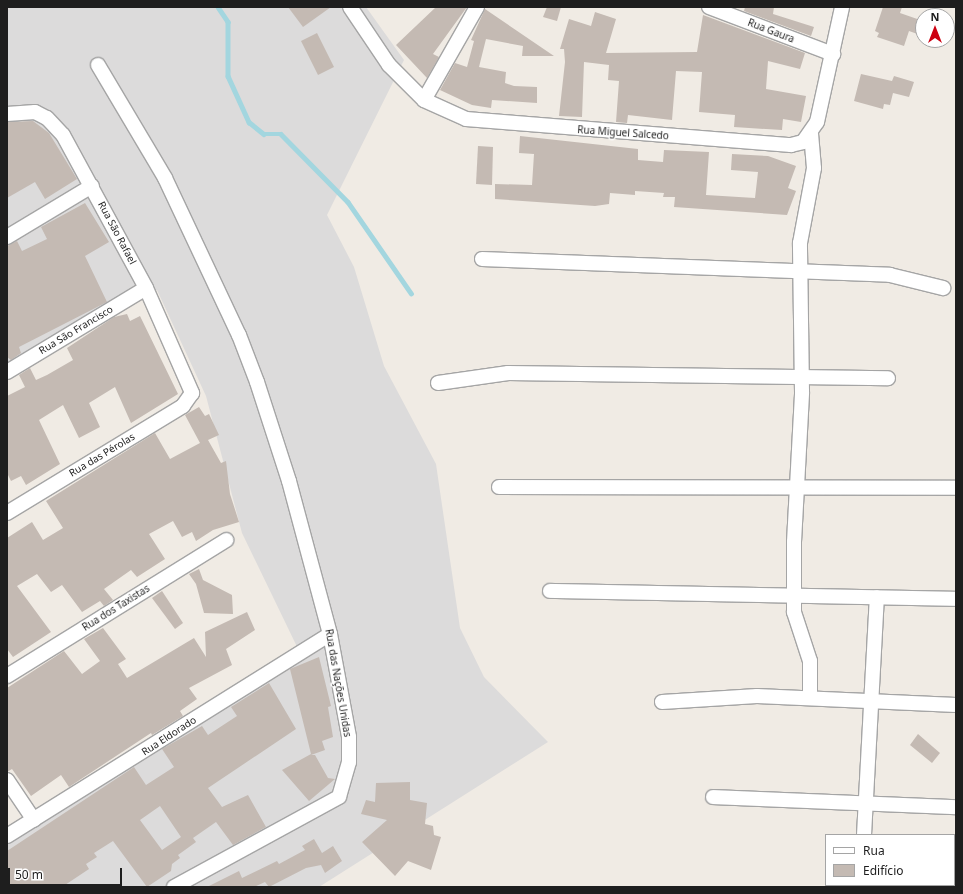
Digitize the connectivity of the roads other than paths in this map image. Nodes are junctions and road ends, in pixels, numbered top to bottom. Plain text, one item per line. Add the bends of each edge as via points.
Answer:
1 (350, 7) edge
2 (477, 7) edge
3 (709, 7) edge
4 (842, 7) edge
5 (833, 54) junction
6 (98, 66) dead end
7 (424, 100) junction
8 (7, 114) edge
9 (811, 134) junction
10 (92, 186) junction
11 (7, 237) edge
12 (482, 259) dead end
13 (800, 271) junction
14 (146, 288) junction
15 (942, 288) dead end
16 (7, 372) edge
17 (802, 376) junction
18 (888, 378) dead end
19 (438, 383) dead end
20 (192, 393) joint
21 (499, 487) dead end
22 (797, 488) junction
23 (956, 488) edge
24 (7, 513) edge
25 (226, 540) dead end
26 (550, 591) dead end
27 (794, 596) junction
28 (877, 597) junction
29 (956, 598) edge
30 (330, 634) junction
31 (7, 676) edge
32 (810, 698) junction
33 (871, 701) junction
34 (662, 702) dead end
35 (956, 705) edge
36 (7, 780) edge
37 (713, 797) dead end
38 (865, 803) junction
39 (956, 807) edge
40 (34, 820) junction
41 (864, 834) edge
42 (7, 836) edge
43 (174, 887) edge

1 - 7 street, Rua Miguel Salcedo via 389,65
2 - 7 street
3 - 5 street, Rua Gaura
4 - 5 street
5 - 9 street
6 - 30 street, Rua das Nações Unidas via 165,178 239,334 295,504
7 - 9 street, Rua Miguel Salcedo via 466,119 499,124 791,145
8 - 10 street, Rua São Rafael via 35,112 47,118 62,135
9 - 13 street via 814,168 800,243
10 - 11 street
10 - 14 street, Rua São Rafael
12 - 13 street
13 - 15 street via 890,274
13 - 17 street
14 - 16 street, Rua São Francisco
14 - 20 street, Rua São Rafael
17 - 18 street
17 - 19 street via 508,373
17 - 22 street
20 - 24 street, Rua das Pérolas via 183,406
21 - 22 street
22 - 23 street
22 - 27 street
25 - 31 street, Rua dos Taxistas
26 - 27 street
27 - 28 street
27 - 32 street via 794,612 810,661
28 - 29 street
28 - 33 street
30 - 40 street, Rua Eldorado
30 - 43 street, Rua das Nações Unidas via 349,737 349,762 339,797
32 - 33 street
32 - 34 street via 757,696
33 - 35 street
33 - 38 street
36 - 40 street
37 - 38 street
38 - 39 street
38 - 41 street
40 - 42 street, Rua Eldorado

